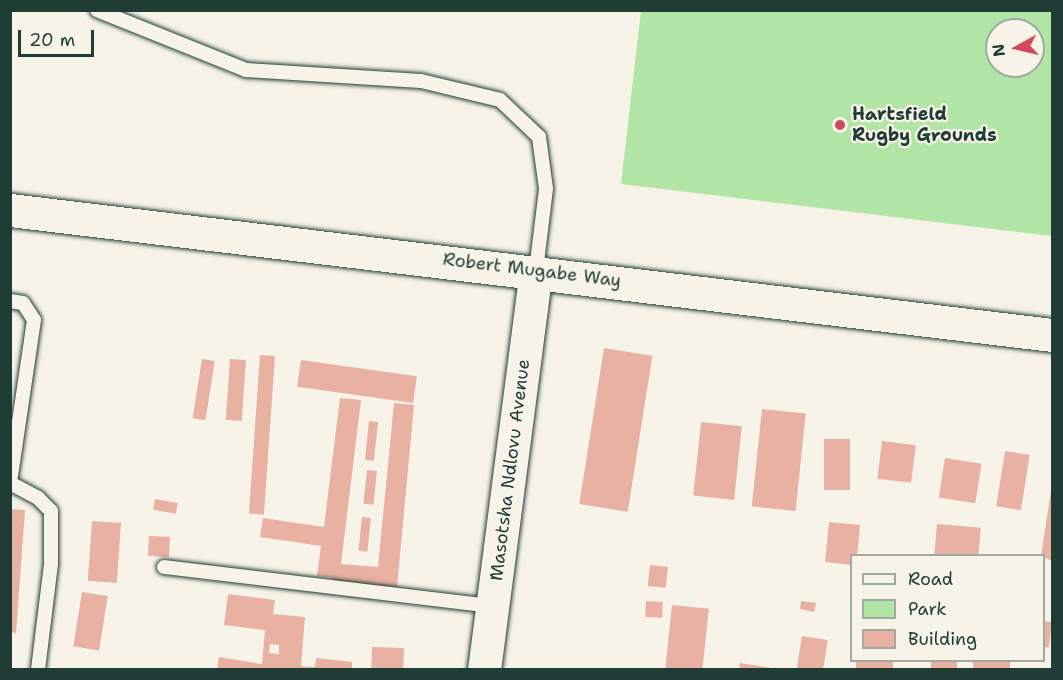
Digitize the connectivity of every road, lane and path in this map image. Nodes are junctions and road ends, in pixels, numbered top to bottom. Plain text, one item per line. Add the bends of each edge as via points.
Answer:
1 (98, 10) edge
2 (10, 210) edge
3 (536, 271) junction
4 (10, 301) edge
5 (1053, 335) edge
6 (10, 483) edge
7 (165, 567) dead end
8 (492, 606) junction
9 (38, 669) edge
10 (484, 669) edge

1 - 3 lane via 246,70 421,81 500,99 539,137 546,189
2 - 3 main road, Robert Mugabe Way
3 - 5 main road, Robert Mugabe Way
3 - 8 main road, Masotsha Ndlovu Avenue
4 - 6 lane via 22,303 34,320
6 - 9 lane via 38,498 51,511 51,564
7 - 8 lane
8 - 10 main road, Masotsha Ndlovu Avenue

